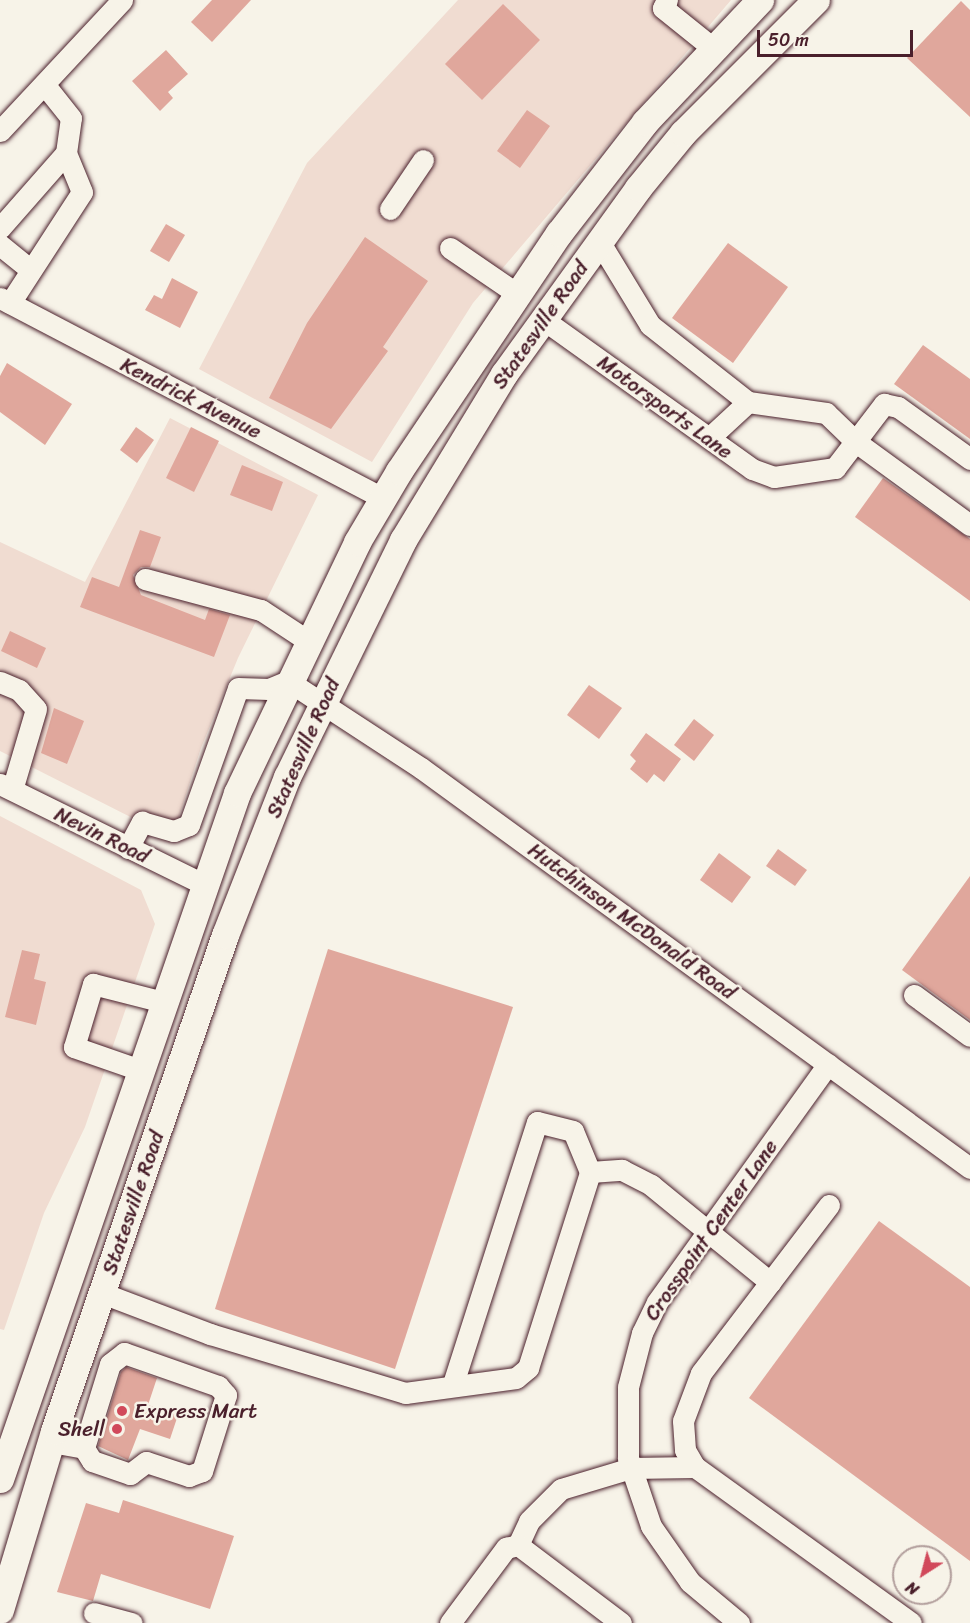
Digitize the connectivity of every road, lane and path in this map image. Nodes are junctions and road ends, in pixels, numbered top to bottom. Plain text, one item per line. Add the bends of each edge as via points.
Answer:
1 (122, 0) edge
2 (667, 0) edge
3 (760, 0) edge
4 (816, 0) edge
5 (714, 49) junction
6 (44, 84) junction
7 (0, 131) edge
8 (66, 153) junction
9 (423, 160) dead end
10 (390, 209) dead end
11 (0, 228) edge
12 (599, 241) junction
13 (0, 245) edge
14 (450, 248) dead end
15 (30, 269) junction
16 (516, 293) junction
17 (5, 300) edge
18 (544, 320) junction
19 (748, 402) junction
20 (709, 438) junction
21 (856, 442) junction
22 (970, 459) edge
23 (383, 498) junction
24 (970, 525) edge
25 (145, 579) dead end
26 (308, 641) junction
27 (288, 681) junction
28 (0, 682) edge
29 (324, 702) junction
30 (6, 787) edge
31 (200, 795) junction
32 (233, 806) junction
33 (128, 848) junction
34 (205, 885) junction
35 (914, 995) dead end
36 (163, 1002) junction
37 (970, 1036) edge
38 (828, 1064) junction
39 (140, 1070) junction
40 (970, 1168) edge
41 (590, 1172) junction
42 (829, 1205) dead end
43 (708, 1230) junction
44 (770, 1282) junction
45 (102, 1293) junction
46 (80, 1355) junction
47 (110, 1364) junction
48 (453, 1384) junction
49 (51, 1442) junction
50 (84, 1448) junction
51 (695, 1467) junction
52 (631, 1468) junction
53 (0, 1479) edge
54 (518, 1545) junction
55 (0, 1610) edge
56 (94, 1613) dead end
57 (132, 1623) edge
58 (450, 1623) edge
59 (621, 1623) edge
60 (739, 1623) edge
61 (911, 1623) edge

1 - 6 street
2 - 5 street via 663,8
3 - 5 main road, Statesville Road
4 - 12 main road, Statesville Road via 683,133
5 - 16 main road, Statesville Road via 645,122
6 - 7 street
6 - 8 street via 71,118
8 - 11 street
8 - 15 street via 82,192
9 - 10 street
12 - 18 main road, Statesville Road
12 - 19 street via 650,325
13 - 15 street
14 - 16 street
15 - 17 street
16 - 23 main road, Statesville Road
17 - 23 street, Kendrick Avenue
18 - 20 street, Motorsports Lane
18 - 29 main road, Statesville Road via 439,476
19 - 20 street
19 - 21 street via 826,413
20 - 21 street, Motorsports Lane via 752,469 774,477 835,468
21 - 22 street, Motorsports Lane via 884,404 898,407
21 - 24 street
23 - 26 main road, Statesville Road
25 - 26 street via 261,610
26 - 27 main road, Statesville Road
27 - 29 street, Hutchinson McDonald Road
27 - 31 street via 269,688 238,688
27 - 32 main road, Statesville Road
28 - 30 street via 19,690 36,709
29 - 38 street, Hutchinson McDonald Road
29 - 45 main road, Statesville Road via 287,777 225,935
30 - 33 street, Nevin Road
31 - 32 street
31 - 33 street via 192,819 182,831 142,822
32 - 34 main road, Statesville Road
33 - 34 street, Nevin Road
34 - 36 main road, Statesville Road
35 - 37 street
36 - 39 main road, Statesville Road
36 - 39 street via 93,984 74,1047
38 - 40 street, Hutchinson McDonald Road
38 - 43 street, Crosspoint Center Lane
39 - 53 main road, Statesville Road
41 - 43 street via 622,1170 651,1185
41 - 48 street via 528,1368 516,1378
41 - 48 street via 573,1131 537,1122
42 - 44 street
43 - 44 street
43 - 52 street, Crosspoint Center Lane via 657,1302 639,1342 627,1399
44 - 51 street via 701,1373 690,1395 683,1421 685,1450
45 - 46 main road, Statesville Road
45 - 48 street via 210,1334 405,1393
46 - 47 street
46 - 49 main road, Statesville Road
47 - 50 street
47 - 50 street via 123,1353 218,1386 226,1395 202,1471 189,1476 146,1462 129,1474 92,1461
49 - 50 street
49 - 55 main road, Statesville Road
51 - 52 street
51 - 61 street
52 - 54 street via 561,1489 529,1521
52 - 60 street, Crosspoint Center Lane via 659,1542 690,1582
54 - 58 street via 506,1548
54 - 59 street
56 - 57 street

